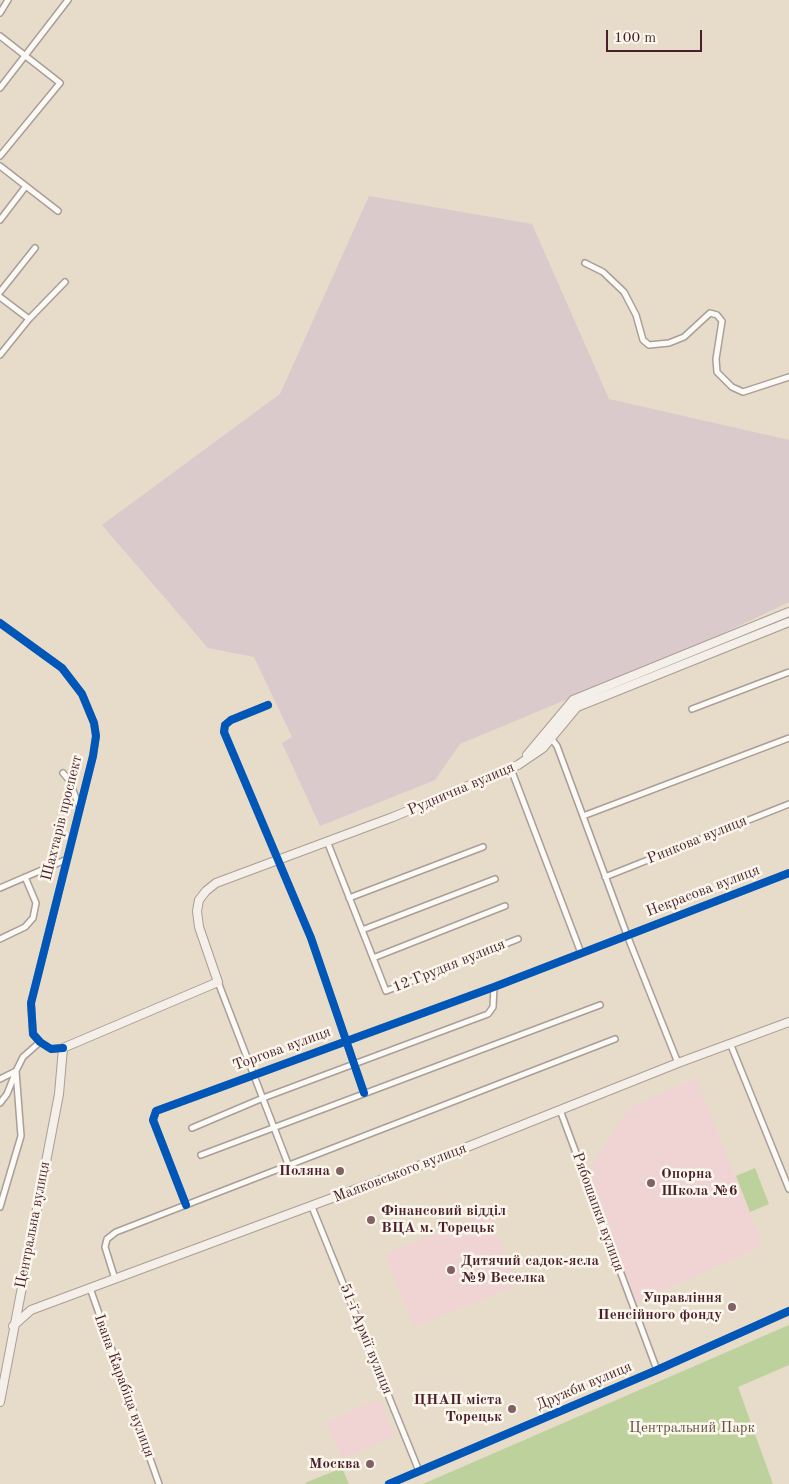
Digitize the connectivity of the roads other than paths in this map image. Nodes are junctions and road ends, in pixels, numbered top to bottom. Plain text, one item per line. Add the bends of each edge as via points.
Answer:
1 (8, 0) edge
2 (68, 0) edge
3 (0, 12) edge
4 (0, 36) edge
5 (25, 56) junction
6 (0, 88) edge
7 (0, 156) edge
8 (0, 166) edge
9 (26, 186) junction
10 (58, 211) dead end
11 (0, 220) edge
12 (35, 248) dead end
13 (585, 262) dead end
14 (65, 282) dead end
15 (0, 292) edge
16 (0, 296) edge
17 (29, 319) junction
18 (0, 355) edge
19 (789, 377) edge
20 (789, 612) edge
21 (789, 622) edge
22 (0, 623) edge
23 (789, 672) edge
24 (268, 705) dead end
25 (692, 709) dead end
26 (551, 738) junction
27 (789, 738) edge
28 (514, 767) junction
29 (63, 773) dead end
30 (789, 804) edge
31 (79, 806) junction
32 (583, 816) junction
33 (327, 841) junction
34 (483, 847) dead end
35 (278, 859) junction
36 (65, 860) junction
37 (789, 873) edge
38 (25, 877) junction
39 (606, 877) junction
40 (495, 879) dead end
41 (0, 888) edge
42 (349, 898) junction
43 (505, 906) dead end
44 (362, 930) junction
45 (627, 935) junction
46 (0, 939) edge
47 (518, 939) dead end
48 (581, 953) junction
49 (373, 958) junction
50 (218, 982) junction
51 (494, 987) junction
52 (600, 1006) dead end
53 (789, 1022) edge
54 (615, 1038) dead end
55 (347, 1040) junction
56 (40, 1042) junction
57 (730, 1043) junction
58 (64, 1048) junction
59 (678, 1063) junction
60 (354, 1065) junction
61 (16, 1071) junction
62 (255, 1074) junction
63 (0, 1079) edge
64 (364, 1093) junction
65 (263, 1098) junction
66 (0, 1103) edge
67 (560, 1110) junction
68 (274, 1127) junction
69 (192, 1128) dead end
70 (201, 1155) dead end
71 (288, 1164) junction
72 (789, 1188) edge
73 (2, 1195) edge
74 (186, 1204) junction
75 (0, 1207) edge
76 (312, 1207) junction
77 (115, 1279) junction
78 (90, 1288) junction
79 (18, 1298) junction
80 (31, 1310) junction
81 (789, 1311) edge
82 (13, 1326) junction
83 (657, 1370) junction
84 (0, 1402) edge
85 (420, 1471) junction
86 (159, 1484) edge
87 (389, 1484) edge

1 - 3 street
2 - 5 street
4 - 5 street
5 - 6 street
5 - 7 street via 60,83
8 - 9 street
9 - 10 street
9 - 11 street
12 - 15 street
13 - 19 street via 604,272 624,292 636,315 643,340 649,345 684,338 710,313 722,321 717,372 732,387 743,392
14 - 17 street
16 - 17 street
17 - 18 street
20 - 28 main road via 573,700
21 - 26 main road, Руднична вулиця via 577,707
22 - 31 street, Шахтарів проспект via 62,668 90,708 96,736
23 - 25 street
24 - 35 street via 231,720 225,724 224,732
26 - 28 main road, Руднична вулиця via 543,748
26 - 32 street via 557,746
27 - 32 street
28 - 33 main road, Руднична вулиця via 393,818
28 - 48 street
29 - 31 street
30 - 39 street, Ринкова вулиця
31 - 36 street, Шахтарів проспект
32 - 39 street
33 - 35 main road, Руднична вулиця
33 - 42 street, 12 Грудня вулиця
34 - 42 street
35 - 50 main road, Руднична вулиця via 216,883 199,900 199,927
35 - 55 street via 311,938
36 - 38 street
36 - 56 street, Шахтарів проспект via 31,1004 33,1034
37 - 45 street, Некрасова вулиця
38 - 41 street
38 - 46 street via 36,903 33,918 25,927
39 - 45 street
40 - 44 street
42 - 44 street, 12 Грудня вулиця
43 - 49 street
44 - 49 street, 12 Грудня вулиця
45 - 48 street, Некрасова вулиця
45 - 59 street
47 - 49 street, 12 Грудня вулиця via 386,991
48 - 51 street, Торгова вулиця
50 - 58 main road
50 - 62 street, Руднична вулиця
51 - 55 street, Торгова вулиця
51 - 60 street via 493,1007 488,1014
52 - 64 street
53 - 57 main road, Маяковського вулиця
54 - 71 street
55 - 60 street
55 - 62 street, Торгова вулиця
56 - 58 street via 51,1049
56 - 61 street via 23,1057
57 - 59 main road, Маяковського вулиця
57 - 72 street
58 - 79 main road, Центральна вулиця
59 - 67 main road, Маяковського вулиця
60 - 64 street
60 - 65 street
61 - 63 street
61 - 66 street
61 - 73 street via 21,1136
62 - 65 street, Руднична вулиця
62 - 74 street, Торгова вулиця via 156,1111 153,1120
64 - 68 street
65 - 68 street, Руднична вулиця
65 - 69 street
67 - 76 main road, Маяковського вулиця
67 - 83 street, Рябошапки вулиця
68 - 70 street
68 - 71 street, Руднична вулиця
71 - 74 street
73 - 75 street
74 - 77 street via 116,1232 107,1239 105,1247
76 - 77 main road, Маяковського вулиця
76 - 85 street, 51-ї Армії вулиця
77 - 78 main road, Маяковського вулиця
78 - 80 main road, Маяковського вулиця
78 - 86 street, Івана Карабіца вулиця
79 - 80 main road
79 - 82 main road, Центральна вулиця
80 - 82 main road, Маяковського вулиця
81 - 83 street, Дружби вулиця
82 - 84 main road, Центральна вулиця
83 - 85 street, Дружби вулиця
85 - 87 street, Дружби вулиця

